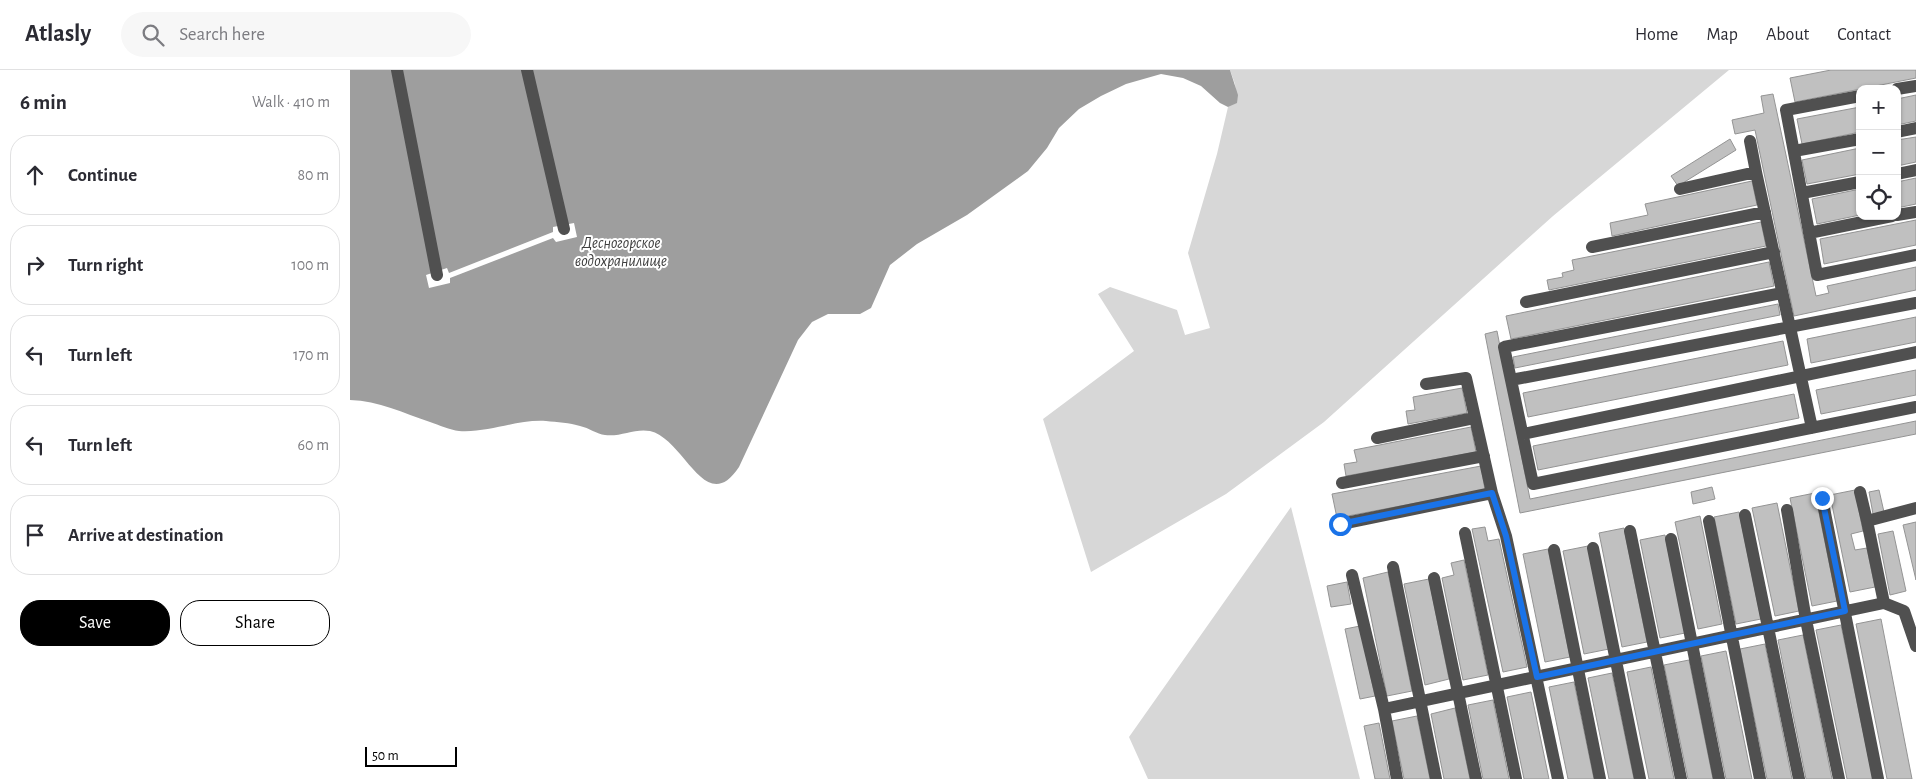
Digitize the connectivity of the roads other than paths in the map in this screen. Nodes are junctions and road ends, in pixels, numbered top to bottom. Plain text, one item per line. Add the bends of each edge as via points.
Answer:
1 (397, 70) edge
2 (527, 70) edge
3 (1916, 86) edge
4 (1901, 88) edge
5 (1856, 97) edge
6 (1916, 128) edge
7 (1901, 131) edge
8 (1856, 140) edge
9 (1750, 141) dead end
10 (1794, 152) junction
11 (1916, 170) edge
12 (1756, 172) junction
13 (1901, 173) edge
14 (1856, 183) edge
15 (1680, 189) dead end
16 (1802, 193) junction
17 (1765, 212) junction
18 (1916, 212) edge
19 (1901, 214) edge
20 (1872, 220) edge
21 (564, 229) dead end
22 (1809, 233) junction
23 (1592, 247) dead end
24 (1774, 252) junction
25 (1916, 255) edge
26 (437, 275) dead end
27 (1782, 293) junction
28 (1526, 302) dead end
29 (1916, 303) edge
30 (1790, 326) junction
31 (1916, 352) edge
32 (1801, 375) junction
33 (1511, 380) junction
34 (1426, 384) dead end
35 (1916, 407) edge
36 (1474, 418) junction
37 (1812, 428) junction
38 (1523, 434) junction
39 (1376, 438) dead end
40 (1484, 456) junction
41 (1342, 483) dead end
42 (1860, 492) dead end
43 (1492, 493) junction
44 (1822, 498) dead end
45 (1916, 508) edge
46 (1787, 510) dead end
47 (1745, 515) dead end
48 (1709, 521) dead end
49 (1867, 521) junction
50 (1340, 524) dead end
51 (1630, 531) dead end
52 (1465, 533) dead end
53 (1671, 539) dead end
54 (1592, 548) dead end
55 (1554, 550) dead end
56 (1393, 567) dead end
57 (1352, 575) dead end
58 (1434, 578) dead end
59 (1884, 603) junction
60 (1845, 611) junction
61 (1806, 620) junction
62 (1768, 628) junction
63 (1732, 635) junction
64 (1693, 644) junction
65 (1916, 646) edge
66 (1655, 652) junction
67 (1617, 660) junction
68 (1579, 668) junction
69 (1537, 677) junction
70 (1497, 685) junction
71 (1459, 693) junction
72 (1420, 701) junction
73 (1384, 709) junction
74 (1398, 779) edge
75 (1436, 779) edge
76 (1476, 779) edge
77 (1516, 779) edge
78 (1558, 779) edge
79 (1600, 779) edge
80 (1640, 779) edge
81 (1681, 779) edge
82 (1719, 779) edge
83 (1760, 779) edge
84 (1799, 779) edge
85 (1839, 779) edge
86 (1878, 779) edge

1 - 26 lane
2 - 21 lane
3 - 4 lane
5 - 10 lane via 1786,110
6 - 7 lane
8 - 10 lane
9 - 12 lane
10 - 16 lane
11 - 13 lane
12 - 15 lane
12 - 17 lane
14 - 16 lane
16 - 22 lane
17 - 23 lane
17 - 24 lane
18 - 19 lane
20 - 22 lane
22 - 25 lane via 1817,275
24 - 27 lane
24 - 28 lane
27 - 30 lane
27 - 33 lane via 1504,347
29 - 30 lane
30 - 32 lane
30 - 33 lane
31 - 32 lane
32 - 37 lane
32 - 38 lane
33 - 38 lane
34 - 36 lane via 1466,378
35 - 37 lane
36 - 39 lane
36 - 40 lane
37 - 38 lane via 1534,484
40 - 41 lane
40 - 43 lane
42 - 49 lane
43 - 50 lane
43 - 69 lane via 1506,536
44 - 60 lane
45 - 49 lane
46 - 61 lane
47 - 62 lane
48 - 63 lane
49 - 59 lane
51 - 66 lane
52 - 70 lane
53 - 64 lane
54 - 67 lane
55 - 68 lane
56 - 72 lane
57 - 73 lane
58 - 71 lane
59 - 60 lane
59 - 65 lane via 1904,611
60 - 61 lane
60 - 86 lane
61 - 62 lane
61 - 85 lane
62 - 63 lane
62 - 84 lane
63 - 64 lane
63 - 83 lane
64 - 66 lane
64 - 82 lane
66 - 67 lane
66 - 81 lane
67 - 68 lane
67 - 80 lane
68 - 69 lane
68 - 79 lane
69 - 70 lane
69 - 78 lane
70 - 71 lane
70 - 77 lane
71 - 72 lane
71 - 76 lane
72 - 73 lane
72 - 75 lane
73 - 74 lane

